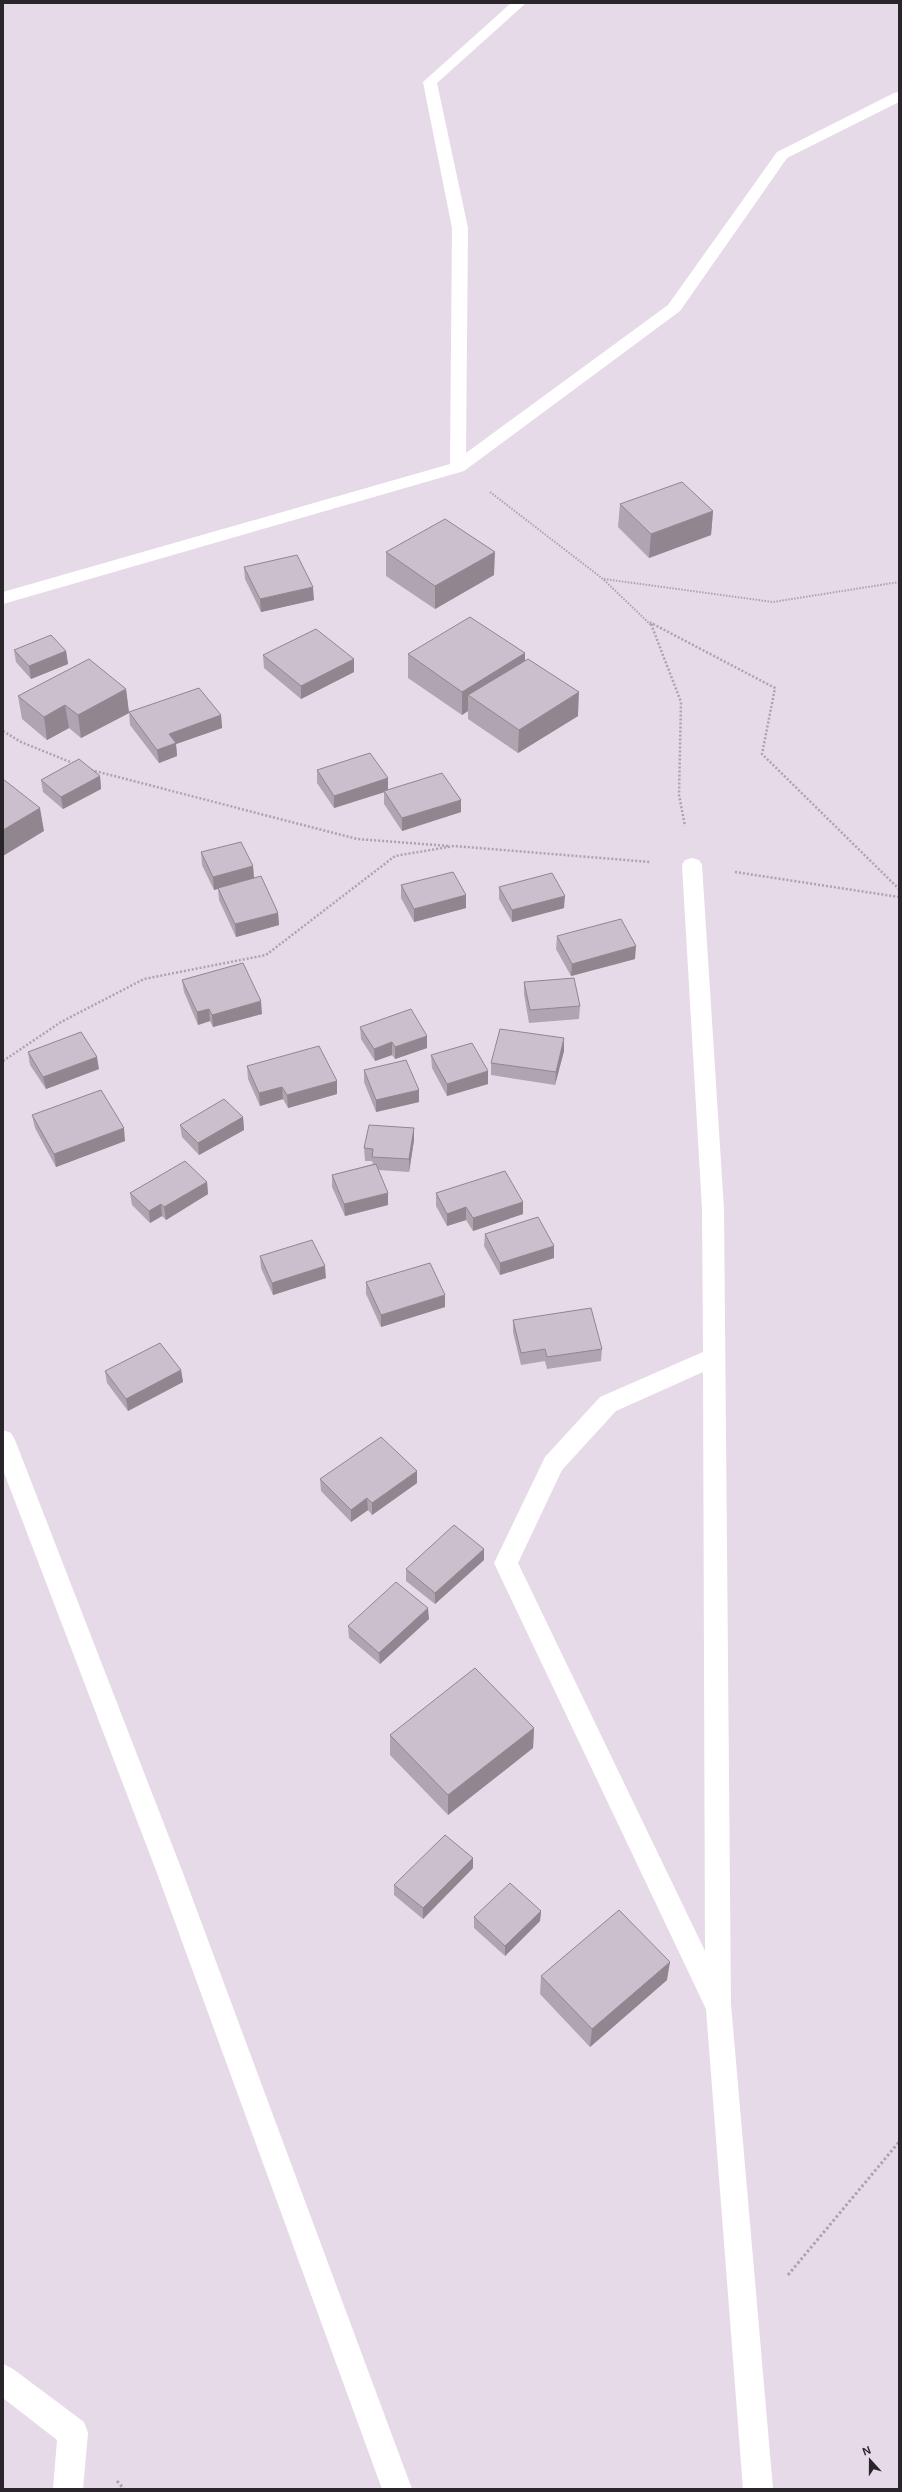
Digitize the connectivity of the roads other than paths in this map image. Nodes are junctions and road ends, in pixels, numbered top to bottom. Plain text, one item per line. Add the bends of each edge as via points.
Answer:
1 (520, 3) edge
2 (899, 96) edge
3 (458, 468) junction
4 (3, 598) edge
5 (692, 865) road end
6 (714, 1357) junction
7 (3, 1440) edge
8 (719, 2008) junction
9 (3, 2379) edge
10 (68, 2489) edge
11 (397, 2489) edge
12 (758, 2489) edge

1 - 3 street via 430,82 460,228
2 - 3 street via 782,155 674,308
3 - 4 street
5 - 6 street via 713,1209
6 - 8 street
6 - 8 street via 608,1404 553,1464 506,1563
7 - 11 street via 170,1873
8 - 12 street
9 - 10 street via 73,2433

